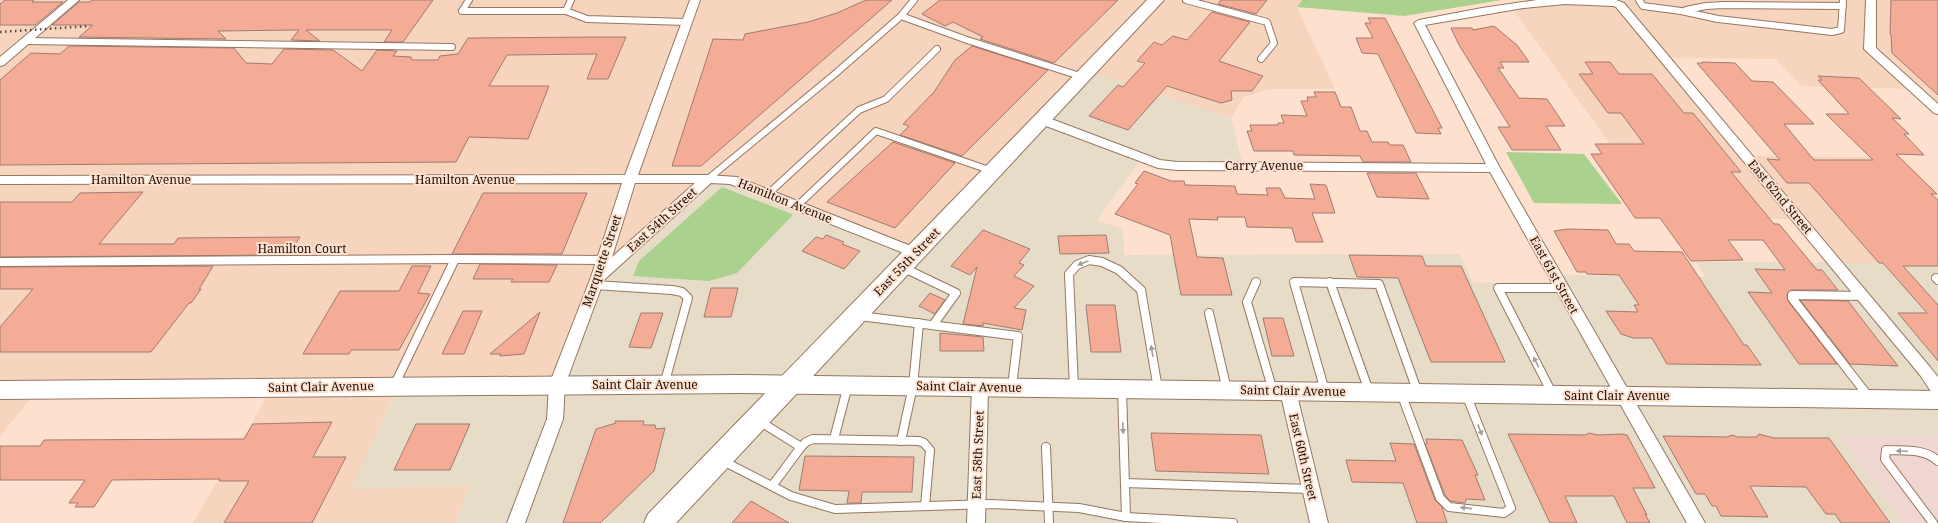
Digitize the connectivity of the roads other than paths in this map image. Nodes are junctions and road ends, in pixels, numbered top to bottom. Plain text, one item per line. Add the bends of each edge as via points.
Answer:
1 (74, 0) edge
2 (469, 0) edge
3 (571, 0) edge
4 (695, 0) edge
5 (914, 0) edge
6 (1156, 0) edge
7 (1186, 0) edge
8 (1639, 0) edge
9 (1871, 0) edge
10 (1612, 2) edge
11 (1843, 3) edge
12 (566, 11) junction
13 (1681, 11) junction
14 (901, 16) junction
15 (686, 22) junction
16 (25, 41) junction
17 (452, 47) dead end
18 (937, 49) dead end
19 (1261, 59) dead end
20 (0, 63) edge
21 (1083, 77) junction
22 (1938, 110) edge
23 (1042, 120) junction
24 (1494, 168) junction
25 (993, 172) junction
26 (708, 179) junction
27 (0, 180) edge
28 (630, 180) junction
29 (768, 194) junction
30 (797, 206) junction
31 (455, 259) junction
32 (603, 260) junction
33 (909, 260) junction
34 (0, 262) edge
35 (596, 281) junction
36 (1256, 282) dead end
37 (1330, 282) junction
38 (1561, 288) junction
39 (1863, 296) junction
40 (1209, 313) dead end
41 (856, 316) junction
42 (919, 323) junction
43 (933, 325) junction
44 (791, 384) junction
45 (557, 385) junction
46 (664, 385) junction
47 (848, 385) junction
48 (394, 386) junction
49 (913, 386) junction
50 (980, 387) junction
51 (1012, 387) junction
52 (1074, 388) junction
53 (1122, 389) junction
54 (1158, 389) junction
55 (1938, 389) edge
56 (0, 390) edge
57 (1227, 390) junction
58 (1281, 391) junction
59 (1325, 392) junction
60 (1369, 392) junction
61 (1410, 393) junction
62 (1466, 394) junction
63 (1554, 397) junction
64 (1624, 397) junction
65 (1870, 399) junction
66 (1938, 400) edge
67 (757, 420) junction
68 (834, 439) junction
69 (900, 441) junction
70 (801, 447) junction
71 (1046, 447) dead end
72 (719, 460) junction
73 (1938, 461) edge
74 (1125, 483) junction
75 (772, 486) junction
76 (1311, 489) junction
77 (977, 504) junction
78 (925, 506) junction
79 (1048, 507) junction
80 (1126, 517) junction
81 (516, 523) edge
82 (658, 523) edge
83 (976, 523) edge
84 (1049, 523) edge
85 (1233, 523) edge
86 (1319, 523) edge
87 (1696, 523) edge
88 (1933, 523) edge

1 - 16 street
2 - 12 lane via 462,10
3 - 12 lane
4 - 15 street, Marquette Street
5 - 14 lane
6 - 21 main road, East 55th Street
7 - 19 lane via 1267,22 1274,43
8 - 13 lane via 1643,6 1650,8
9 - 22 street via 1870,49
10 - 24 street, East 61st Street via 1522,3 1419,23
10 - 39 street, East 62nd Street
11 - 13 lane via 1724,5
11 - 13 lane via 1841,30 1832,32 1718,19
12 - 15 lane via 587,20
14 - 21 lane
14 - 26 lane via 866,48 725,162
15 - 28 street, Marquette Street
16 - 17 lane
16 - 20 street
18 - 29 lane via 886,99 859,110
21 - 23 main road, East 55th Street
23 - 24 street, Carry Avenue via 1158,164
23 - 25 main road, East 55th Street
24 - 38 street, East 61st Street
25 - 30 lane via 876,131
25 - 33 main road, East 55th Street
26 - 28 street, Hamilton Avenue
26 - 29 street, Hamilton Avenue via 732,180
26 - 35 street, East 54th Street
27 - 28 street, Hamilton Avenue
28 - 32 street, Marquette Street
29 - 30 street, Hamilton Avenue
30 - 33 street, Hamilton Avenue
31 - 32 lane, Hamilton Court
31 - 34 lane, Hamilton Court
31 - 48 lane
32 - 35 street, Marquette Street
33 - 41 main road, East 55th Street
33 - 43 lane via 956,293
35 - 45 street, Marquette Street
35 - 46 lane via 672,290 682,292 688,298
36 - 58 lane via 1247,302
37 - 59 lane via 1294,282
37 - 60 lane
37 - 61 lane via 1379,284
63 -> 38 lane via 1498,288
38 - 64 street, East 61st Street
39 - 55 street, East 62nd Street
39 - 65 lane via 1792,295 1792,298
40 - 57 lane
41 - 42 lane
41 - 44 main road, East 55th Street
42 - 43 lane
42 - 49 lane
43 - 51 lane via 1018,336
44 - 46 main road, Saint Clair Avenue
44 - 47 main road, Saint Clair Avenue
44 - 67 main road, East 55th Street
45 - 46 main road, Saint Clair Avenue
45 - 48 main road, Saint Clair Avenue
45 - 81 street, Marquette Street via 555,419
47 - 49 main road, Saint Clair Avenue
47 - 68 lane
48 - 56 main road, Saint Clair Avenue
49 - 50 main road, Saint Clair Avenue
49 - 69 lane
50 - 51 main road, Saint Clair Avenue
50 - 77 street, East 58th Street
51 - 52 main road, Saint Clair Avenue
52 - 53 main road, Saint Clair Avenue
54 -> 52 lane via 1140,290 1119,270 1102,262 1089,260 1077,265 1069,274
53 - 54 main road, Saint Clair Avenue
53 -> 74 lane
54 - 57 main road, Saint Clair Avenue
57 - 58 main road, Saint Clair Avenue
58 - 59 main road, Saint Clair Avenue
58 - 76 street, East 60th Street
59 - 60 main road, Saint Clair Avenue
60 - 61 main road, Saint Clair Avenue
61 - 62 main road, Saint Clair Avenue
62 -> 61 lane via 1511,508 1504,513 1449,507 1440,498
62 - 63 main road, Saint Clair Avenue
63 - 64 main road, Saint Clair Avenue
64 - 65 main road, Saint Clair Avenue
64 - 87 street, East 61st Street
65 - 66 main road, Saint Clair Avenue
67 - 70 lane
67 - 72 main road, East 55th Street
68 - 69 lane
68 - 70 lane via 813,439
69 - 78 lane via 920,441 930,450
70 - 75 lane
71 - 79 lane
72 - 75 lane
72 - 82 main road, East 55th Street
73 -> 88 lane via 1921,452 1886,450 1885,459
74 - 76 lane
74 - 80 lane
75 - 78 lane via 812,504 835,509
76 - 86 street, East 60th Street
77 - 78 lane
77 - 79 lane
77 - 83 street, East 58th Street
79 - 80 lane via 1079,508
79 - 84 lane
80 - 85 lane

